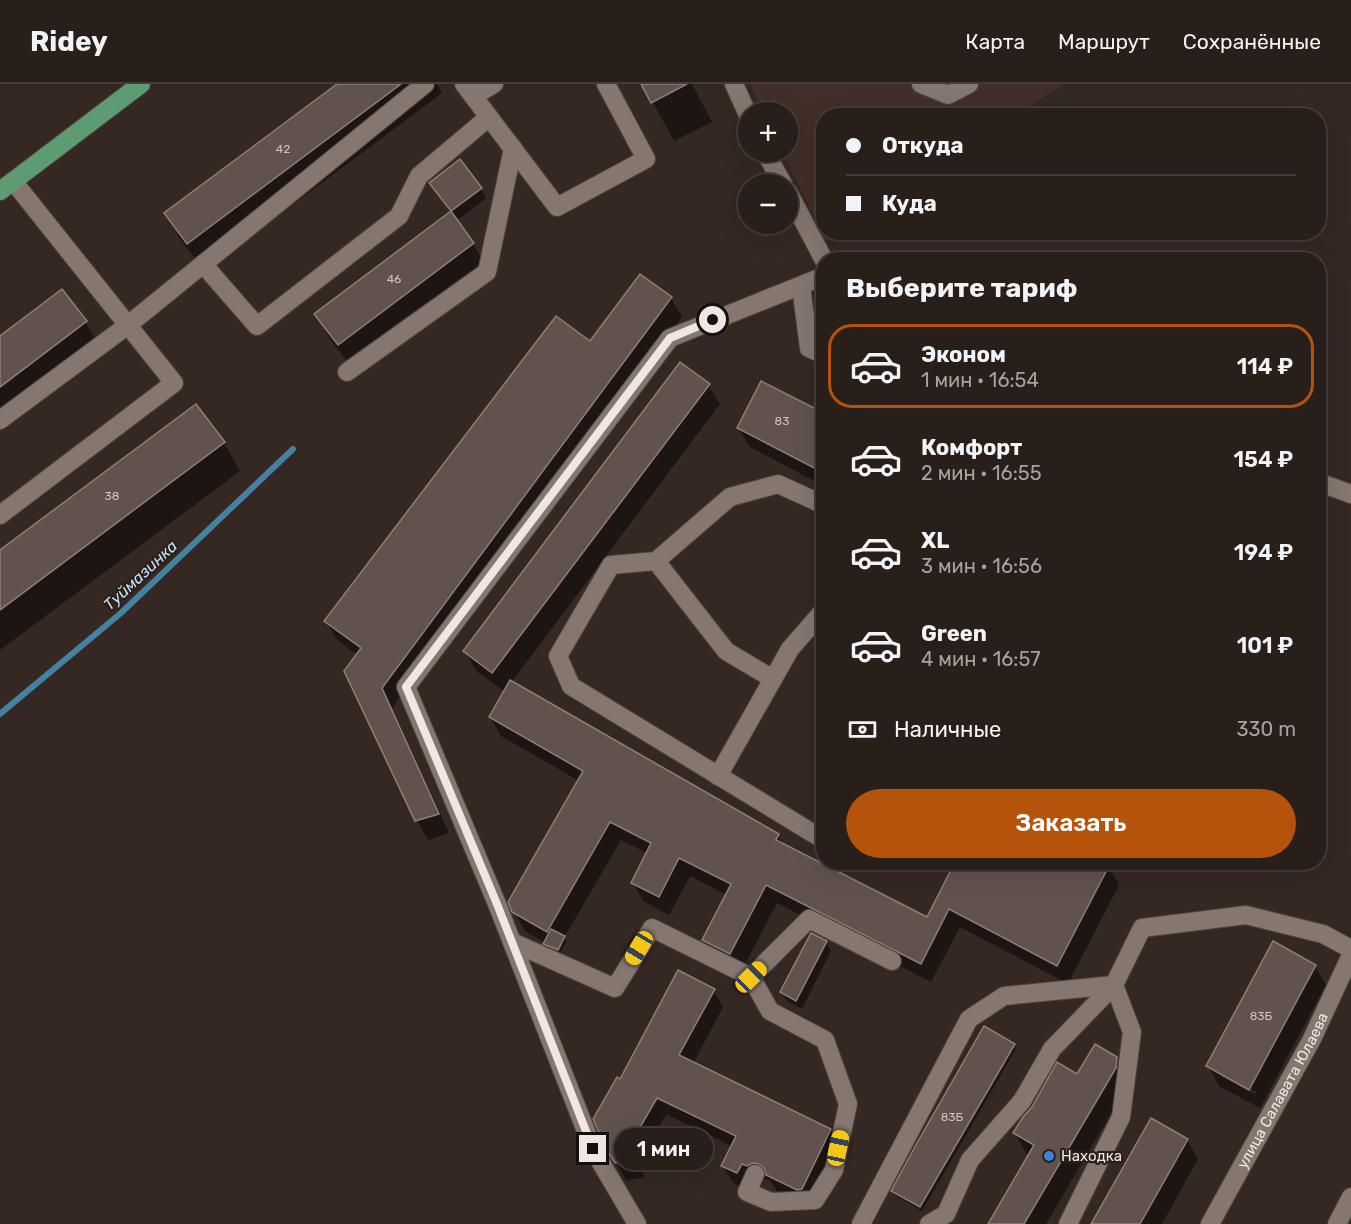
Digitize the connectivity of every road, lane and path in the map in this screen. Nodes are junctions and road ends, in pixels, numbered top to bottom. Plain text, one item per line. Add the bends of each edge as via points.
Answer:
1 (141, 84) edge
2 (424, 84) edge
3 (494, 84) edge
4 (606, 84) edge
5 (734, 84) edge
6 (921, 84) edge
7 (969, 84) edge
8 (469, 90) edge
9 (742, 102) edge
10 (489, 117) junction
11 (513, 148) junction
12 (6, 186) edge
13 (798, 213) edge
14 (820, 252) edge
15 (203, 264) junction
16 (816, 279) edge
17 (801, 286) junction
18 (128, 325) junction
19 (816, 351) edge
20 (346, 372) dead end
21 (0, 420) edge
22 (1326, 485) edge
23 (1351, 495) edge
24 (816, 501) edge
25 (0, 515) edge
26 (656, 561) junction
27 (816, 619) edge
28 (773, 679) junction
29 (718, 776) junction
30 (816, 835) edge
31 (512, 942) junction
32 (1351, 949) edge
33 (1351, 955) edge
34 (892, 961) dead end
35 (751, 977) junction
36 (1114, 985) junction
37 (755, 1174) dead end
38 (1351, 1197) edge
39 (637, 1224) edge
40 (861, 1224) edge
41 (929, 1224) edge
42 (1068, 1224) edge
43 (1210, 1224) edge
44 (1337, 1224) edge

1 - 12 main road
2 - 15 street
3 - 8 street
4 - 11 street via 646,159 557,207
5 - 9 street
6 - 7 street via 948,95
8 - 10 street
10 - 11 street
10 - 15 street via 418,176 399,216 256,326
11 - 20 street via 487,272
12 - 18 street
13 - 14 street
15 - 18 street
16 - 17 street
17 - 19 street via 809,348
17 - 31 street via 670,338 406,687
18 - 21 street
18 - 25 street via 174,383
22 - 23 street
24 - 26 street via 778,484 730,497
26 - 28 street via 726,651
26 - 29 street via 611,565 558,656 571,686
27 - 28 street via 790,649
28 - 29 street
29 - 30 street
31 - 35 street via 615,988 652,928
31 - 39 street via 593,1149
32 - 36 street via 1323,934 1246,915 1142,928
33 - 43 street, улица Салавата Юлаева via 1312,1039
34 - 35 street via 809,919
35 - 37 street via 770,1011 825,1040 848,1104 834,1170 815,1200 771,1202 747,1192
36 - 40 street via 1004,996 969,1019
36 - 41 street via 1052,1049 1022,1101 970,1160 946,1214
36 - 42 street via 1132,1032 1121,1118
38 - 44 street

